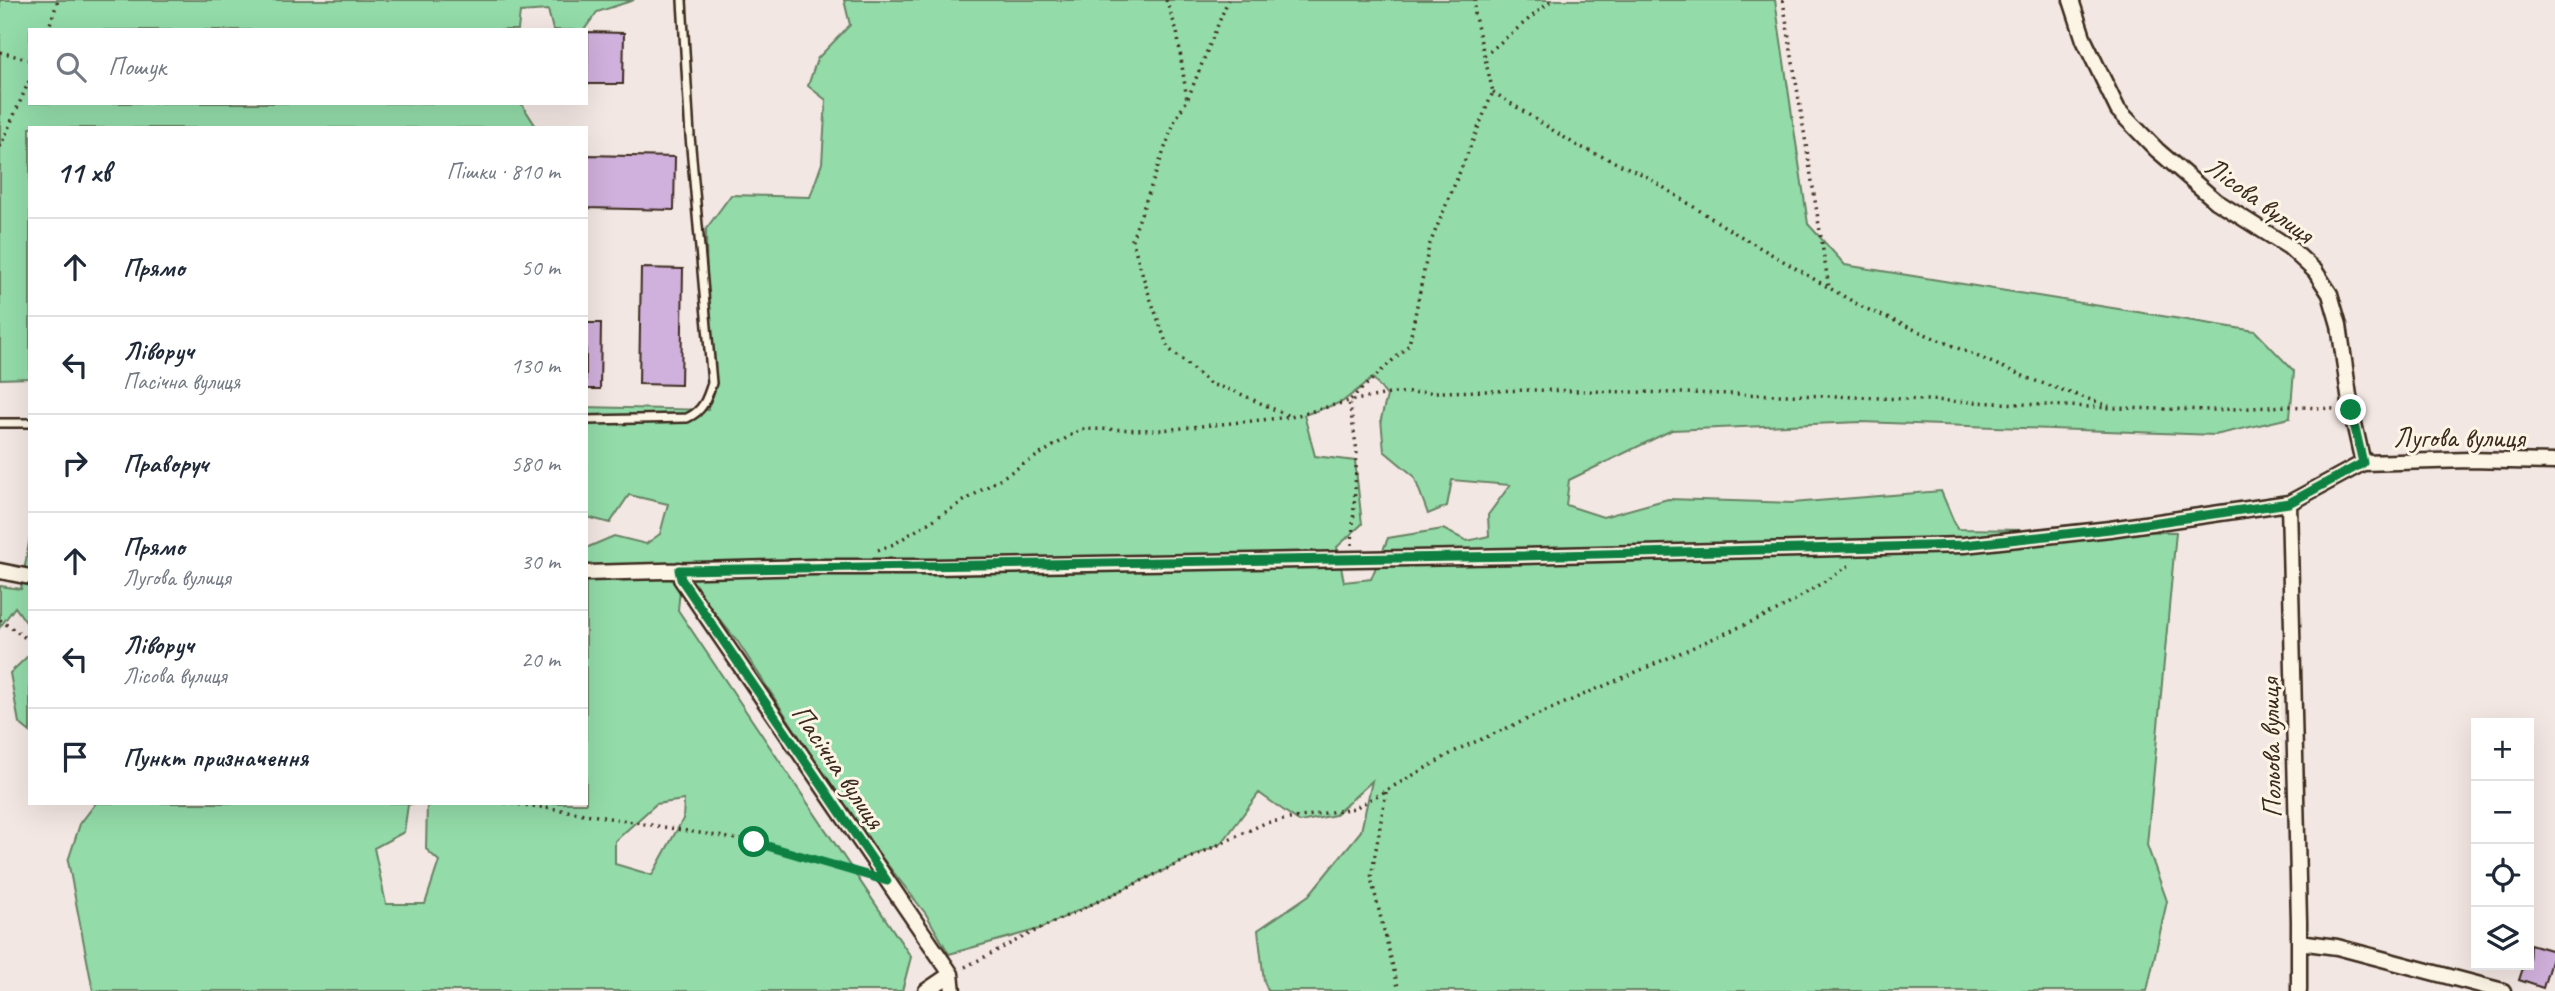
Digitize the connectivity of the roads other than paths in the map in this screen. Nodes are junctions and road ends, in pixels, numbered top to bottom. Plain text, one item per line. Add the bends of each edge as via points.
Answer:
1 (682, 0) edge
2 (2071, 0) edge
3 (588, 420) edge
4 (0, 423) edge
5 (28, 423) edge
6 (2555, 462) edge
7 (2363, 463) junction
8 (2289, 503) junction
9 (679, 570) junction
10 (0, 571) edge
11 (588, 573) edge
12 (28, 577) edge
13 (2299, 942) junction
14 (951, 974) junction
15 (926, 991) edge
16 (953, 991) edge
17 (2299, 991) edge
18 (2503, 991) edge

1 - 3 lane via 712,383 707,401 687,418
2 - 7 street, Лісова вулиця via 2084,40 2118,110 2216,201 2289,247 2315,271 2330,294
4 - 5 lane
6 - 7 street, Лугова вулиця
7 - 8 street, Лугова вулиця
8 - 9 street via 1964,545
8 - 13 street, Польова вулиця
9 - 11 street
9 - 14 street, Пасічна вулиця
10 - 12 street
13 - 17 street, Польова вулиця
13 - 18 street via 2337,947
14 - 15 street
14 - 16 street, Пасічна вулиця

